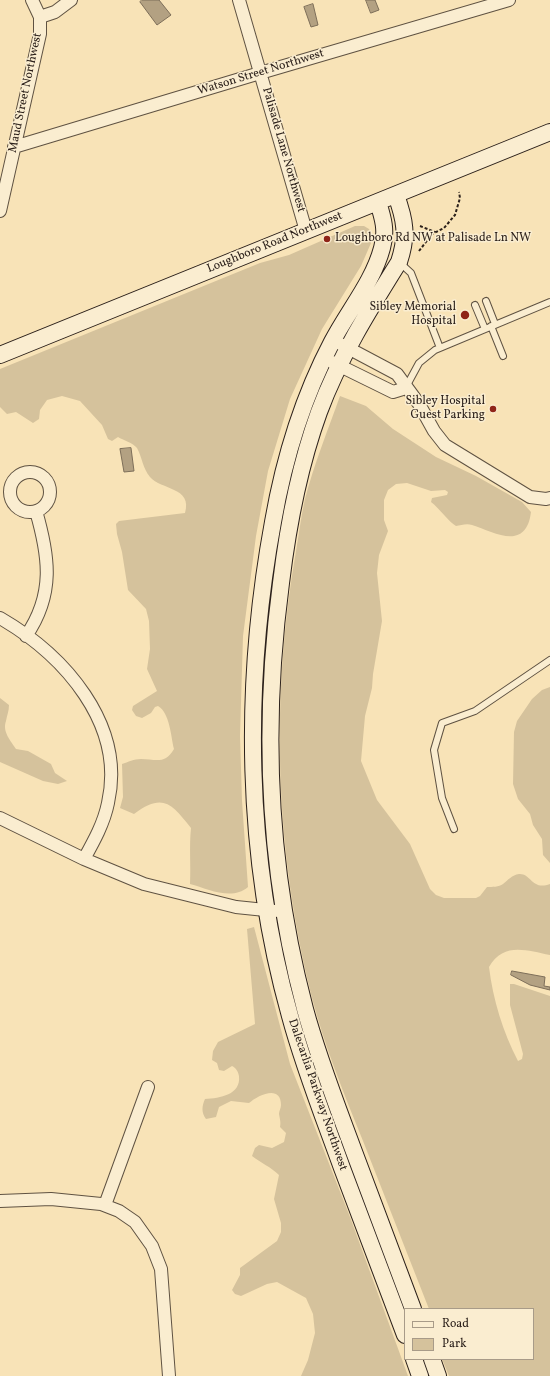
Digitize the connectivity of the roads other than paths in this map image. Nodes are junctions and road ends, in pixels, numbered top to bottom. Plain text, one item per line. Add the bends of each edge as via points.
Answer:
1 (32, 0) edge
2 (71, 0) edge
3 (238, 0) edge
4 (509, 0) edge
5 (40, 17) junction
6 (260, 73) junction
7 (550, 132) edge
8 (14, 147) junction
9 (396, 195) junction
10 (378, 202) junction
11 (0, 211) edge
12 (306, 231) junction
13 (399, 262) junction
14 (486, 301) dead end
15 (550, 302) edge
16 (475, 305) dead end
17 (490, 326) junction
18 (333, 340) junction
19 (347, 348) junction
20 (440, 348) junction
21 (0, 355) edge
22 (503, 356) dead end
23 (324, 357) junction
24 (338, 365) junction
25 (406, 388) junction
26 (550, 498) edge
27 (36, 511) dead end
28 (0, 618) edge
29 (26, 636) junction
30 (550, 660) edge
31 (0, 818) edge
32 (454, 829) dead end
33 (84, 859) junction
34 (284, 911) junction
35 (266, 912) junction
36 (148, 1087) dead end
37 (0, 1201) edge
38 (105, 1205) junction
39 (413, 1308) edge
40 (404, 1332) edge
41 (414, 1360) edge
42 (432, 1360) edge
43 (169, 1376) edge
44 (420, 1376) edge
45 (438, 1376) edge

1 - 5 street, Maud Street Northwest
2 - 5 street via 55,12
3 - 6 street, Palisade Lane Northwest
4 - 6 street, Watson Street Northwest
5 - 8 street, Maud Street Northwest via 40,34
6 - 8 street, Watson Street Northwest
6 - 12 street, Palisade Lane Northwest
7 - 9 main road, Loughboro Road Northwest
8 - 11 street, Maud Street Northwest
9 - 10 main road, Loughboro Road Northwest
9 - 13 main road, Dalecarlia Parkway Northwest via 406,236
10 - 12 main road, Loughboro Road Northwest
10 - 18 main road, Dalecarlia Parkway Northwest via 385,224 382,249 370,277
12 - 21 main road, Loughboro Road Northwest
13 - 19 main road, Dalecarlia Parkway Northwest
13 - 20 lane via 411,273
14 - 17 lane
15 - 17 lane
16 - 17 lane
17 - 20 lane
17 - 22 lane
18 - 19 street
18 - 23 main road, Dalecarlia Parkway Northwest
19 - 24 main road, Dalecarlia Parkway Northwest
19 - 25 street via 396,374
20 - 25 lane via 420,363
23 - 24 street
23 - 35 main road, Dalecarlia Parkway Northwest via 304,402 286,459 268,546 260,614 254,688 254,771 258,851
24 - 25 street via 393,392
24 - 34 main road, Dalecarlia Parkway Northwest via 301,470 285,550 276,617 271,684 270,771 275,850
25 - 26 street via 445,445 530,497
27 - 29 street via 46,547 47,582 40,610
28 - 29 street
29 - 33 street via 60,664 81,690 95,711 106,738 111,766 109,798 102,825
30 - 32 lane via 475,711 442,723 434,750 442,798
31 - 33 street
33 - 35 street via 132,880 162,889
34 - 35 street
34 - 39 main road, Dalecarlia Parkway Northwest via 298,982 320,1057
35 - 40 main road, Dalecarlia Parkway Northwest via 282,986 301,1055
36 - 38 street
37 - 38 street via 51,1199
38 - 43 street via 135,1222 149,1240 157,1257 163,1282
41 - 44 main road
42 - 45 main road

